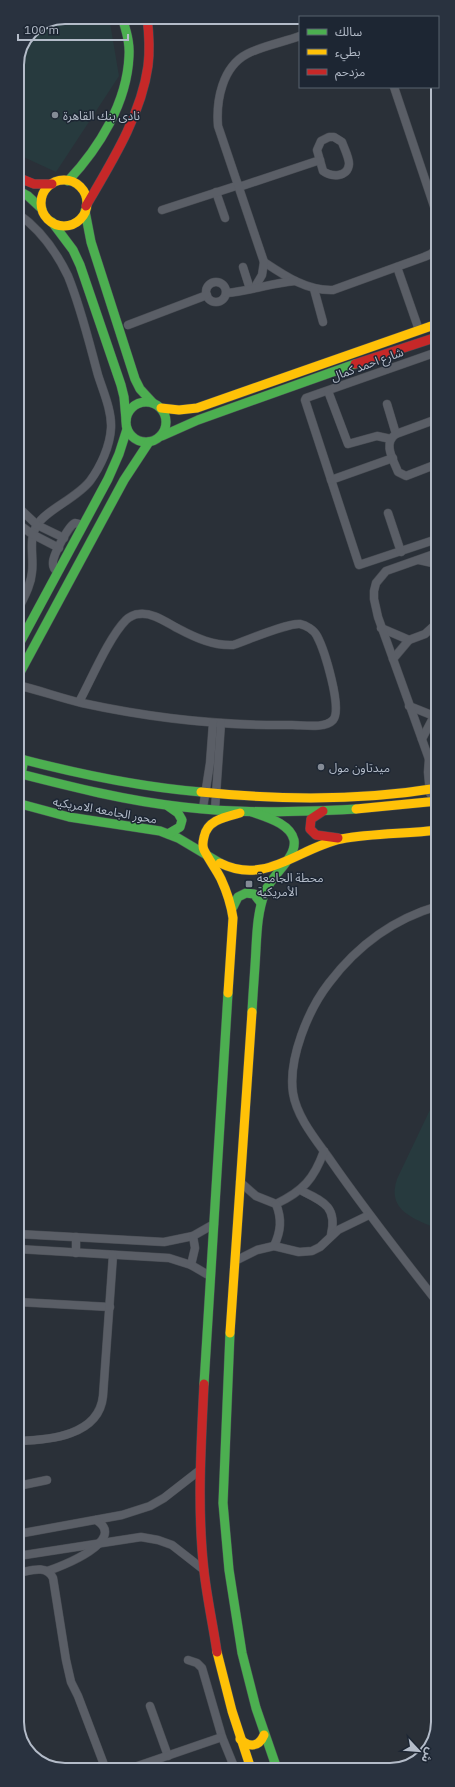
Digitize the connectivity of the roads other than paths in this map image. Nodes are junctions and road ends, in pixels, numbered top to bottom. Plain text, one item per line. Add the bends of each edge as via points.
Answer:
1 (124, 24) edge
2 (148, 24) edge
3 (299, 36) edge
4 (394, 88) edge
5 (320, 160) junction
6 (24, 180) edge
7 (68, 181) junction
8 (52, 184) junction
9 (239, 186) junction
10 (216, 192) junction
11 (24, 194) edge
12 (431, 197) edge
13 (86, 208) junction
14 (42, 209) junction
15 (162, 210) dead end
16 (225, 218) dead end
17 (24, 219) edge
18 (52, 222) junction
19 (431, 254) edge
20 (264, 262) junction
21 (242, 267) dead end
22 (397, 267) junction
23 (296, 281) junction
24 (253, 288) junction
25 (314, 289) junction
26 (226, 293) junction
27 (207, 295) junction
28 (323, 322) dead end
29 (128, 325) dead end
30 (431, 326) edge
31 (419, 330) junction
32 (431, 339) edge
33 (431, 354) edge
34 (328, 391) junction
35 (152, 402) junction
36 (386, 404) dead end
37 (161, 408) junction
38 (431, 421) edge
39 (127, 424) junction
40 (162, 436) junction
41 (394, 436) junction
42 (149, 442) junction
43 (393, 458) junction
44 (431, 466) edge
45 (331, 480) junction
46 (24, 513) edge
47 (388, 513) dead end
48 (36, 525) junction
49 (83, 525) junction
50 (24, 528) edge
51 (32, 534) junction
52 (64, 538) junction
53 (431, 541) edge
54 (59, 548) junction
55 (401, 552) junction
56 (431, 555) edge
57 (418, 559) junction
58 (431, 562) edge
59 (57, 572) junction
60 (24, 596) edge
61 (381, 628) junction
62 (431, 628) edge
63 (24, 635) edge
64 (409, 640) junction
65 (393, 659) junction
66 (24, 665) edge
67 (24, 687) edge
68 (80, 702) junction
69 (409, 706) junction
70 (431, 713) edge
71 (217, 723) junction
72 (431, 724) edge
73 (422, 739) junction
74 (429, 759) joint
75 (24, 760) edge
76 (24, 775) edge
77 (208, 775) junction
78 (217, 776) junction
79 (431, 779) edge
80 (431, 789) edge
81 (206, 793) junction
82 (216, 794) junction
83 (431, 802) edge
84 (24, 805) edge
85 (168, 805) junction
86 (203, 808) junction
87 (215, 809) junction
88 (324, 811) junction
89 (249, 812) junction
90 (431, 831) edge
91 (168, 834) junction
92 (344, 839) junction
93 (209, 857) junction
94 (287, 861) junction
95 (261, 903) junction
96 (232, 907) junction
97 (431, 909) edge
98 (324, 1151) junction
99 (240, 1182) junction
100 (300, 1190) junction
101 (276, 1204) junction
102 (369, 1215) junction
103 (214, 1224) junction
104 (24, 1234) edge
105 (331, 1235) junction
106 (193, 1236) junction
107 (76, 1237) junction
108 (274, 1246) junction
109 (24, 1249) edge
110 (76, 1253) junction
111 (113, 1255) junction
112 (235, 1261) junction
113 (191, 1265) junction
114 (210, 1276) junction
115 (431, 1295) edge
116 (24, 1302) edge
117 (110, 1307) junction
118 (24, 1441) edge
119 (200, 1470) junction
120 (47, 1480) dead end
121 (24, 1485) edge
122 (96, 1520) junction
123 (24, 1533) edge
124 (98, 1544) junction
125 (24, 1555) edge
126 (204, 1570) junction
127 (47, 1571) junction
128 (24, 1572) edge
129 (188, 1660) dead end
130 (150, 1706) dead end
131 (264, 1735) junction
132 (222, 1737) junction
133 (240, 1739) junction
134 (168, 1756) junction
135 (103, 1763) edge
136 (147, 1763) edge
137 (233, 1763) edge
138 (249, 1763) edge
139 (275, 1763) edge

1 - 7 main road via 129,56 120,97 92,154
2 - 13 main road via 149,55 146,80 138,104
3 - 9 street via 247,54 234,65 225,78 216,110 218,126
4 - 12 street
5 - 5 street via 316,150 318,145 324,138 334,137 342,142 349,164 343,173 333,176 323,171
5 - 9 street
6 - 8 main road via 34,184
7 - 8 main road via 57,181
7 - 13 main road via 82,189
8 - 14 main road via 42,198
9 - 10 street
9 - 20 street
10 - 15 street
10 - 16 street
11 - 14 main road
13 - 18 main road via 74,224 62,226
13 - 35 main road via 91,242 135,379
14 - 18 main road
17 - 48 street via 44,238 58,256 68,276 107,403 111,425 109,445 92,479 79,493
18 - 39 main road via 80,265 124,397
19 - 22 street
20 - 23 street
20 - 24 street via 262,275
21 - 24 street
22 - 25 street via 333,290
22 - 31 street
23 - 24 street
23 - 25 street
24 - 26 street
25 - 28 street
26 - 27 street via 218,302 211,300
26 - 27 street via 222,284 214,283 207,289
27 - 29 street
30 - 31 main road
31 - 37 main road via 197,408
32 - 40 main road via 331,372 198,420
33 - 34 street, شارع احمد كمال
34 - 41 street via 348,444 377,436
34 - 45 street, شارع احمد كمال via 305,399
35 - 37 main road
35 - 39 main road via 138,404 130,410
36 - 41 street
37 - 40 main road via 167,422
38 - 41 street
39 - 42 main road via 136,439
39 - 49 main road via 119,458
40 - 42 main road
41 - 43 street via 389,445
42 - 66 main road via 124,480
43 - 44 street via 398,472 406,476
43 - 45 street
45 - 55 street via 359,565
46 - 48 street
47 - 55 street
48 - 51 street
48 - 52 street
49 - 52 street via 72,524
49 - 59 main road
50 - 51 street
51 - 54 street
51 - 60 street via 33,562 30,582
52 - 54 street
53 - 55 street
54 - 59 street via 53,561
56 - 57 street
57 - 58 street
57 - 61 street via 386,571 376,583 374,599
59 - 63 main road
61 - 64 street
61 - 65 street
62 - 64 street via 425,634
64 - 65 street
65 - 69 street
67 - 68 street
68 - 71 street via 141,714
68 - 71 street via 115,635 125,621 135,614 152,616 188,634 222,645 238,643 296,624 313,630 335,696 337,710 331,722 321,725
69 - 70 street
69 - 73 street
71 - 77 street
71 - 78 street
72 - 73 street
73 - 74 street
74 - 79 street
75 - 81 main road via 130,784
76 - 85 main road, محور الجامعه الامريكيه via 73,788
77 - 78 street
77 - 81 street
78 - 82 street
80 - 82 main road via 308,798
81 - 82 main road
81 - 86 street
82 - 87 street
83 - 88 main road, محور الجامعه الامريكيه
84 - 91 main road, محور الجامعه الامريكيه via 59,815 141,827
85 - 86 main road, محور الجامعه الامريكيه
85 - 91 main road via 182,820 180,827
86 - 87 main road, محور الجامعه الامريكيه
87 - 89 main road, محور الجامعه الامريكيه
88 - 89 main road, محور الجامعه الامريكيه
88 - 92 main road via 311,819 311,831 316,835
89 - 93 main road via 220,818 209,825 202,842
89 - 94 main road via 280,823 289,831 293,850
90 - 92 main road, محور الجامعه الامريكيه
91 - 93 main road, محور الجامعه الامريكيه
92 - 94 main road, محور الجامعه الامريكيه via 315,847
93 - 94 main road, محور الجامعه الامريكيه via 227,867 247,871
93 - 96 main road via 222,880
94 - 95 main road via 273,876
95 - 96 main road via 252,893 243,893 236,898
95 - 99 main road
96 - 103 main road via 233,931
97 - 98 street via 388,927 363,946 334,977 311,1012 293,1068 293,1093 301,1116
98 - 100 street via 311,1178
98 - 102 street
99 - 101 street via 256,1196
99 - 112 main road
100 - 101 street
100 - 105 street via 322,1201 330,1209 333,1222
101 - 108 street via 280,1215 280,1228
102 - 105 street
102 - 115 street
103 - 106 street
103 - 114 main road
104 - 107 street
105 - 108 street via 320,1247 312,1251 299,1252
106 - 107 street via 164,1242
106 - 113 street via 195,1248
107 - 110 street
108 - 112 street via 257,1250
109 - 110 street
110 - 111 street
111 - 113 street via 169,1258
111 - 117 street
112 - 131 main road via 223,1503 237,1626
113 - 114 street
114 - 119 main road
116 - 117 street
117 - 118 street via 102,1402 97,1414 83,1427 60,1436
119 - 122 street via 150,1506
119 - 126 main road
120 - 121 street
122 - 123 street
122 - 124 street via 102,1524 104,1531 103,1538
124 - 125 street
124 - 126 street via 141,1537 158,1540 172,1545
124 - 127 street via 76,1560
126 - 133 main road via 218,1656
127 - 128 street via 40,1569
127 - 135 street via 55,1583 71,1682
129 - 132 street via 202,1668
130 - 134 street
131 - 133 main road via 261,1742 254,1745 246,1744
131 - 139 main road
132 - 134 street
132 - 137 street
133 - 138 main road
134 - 136 street

